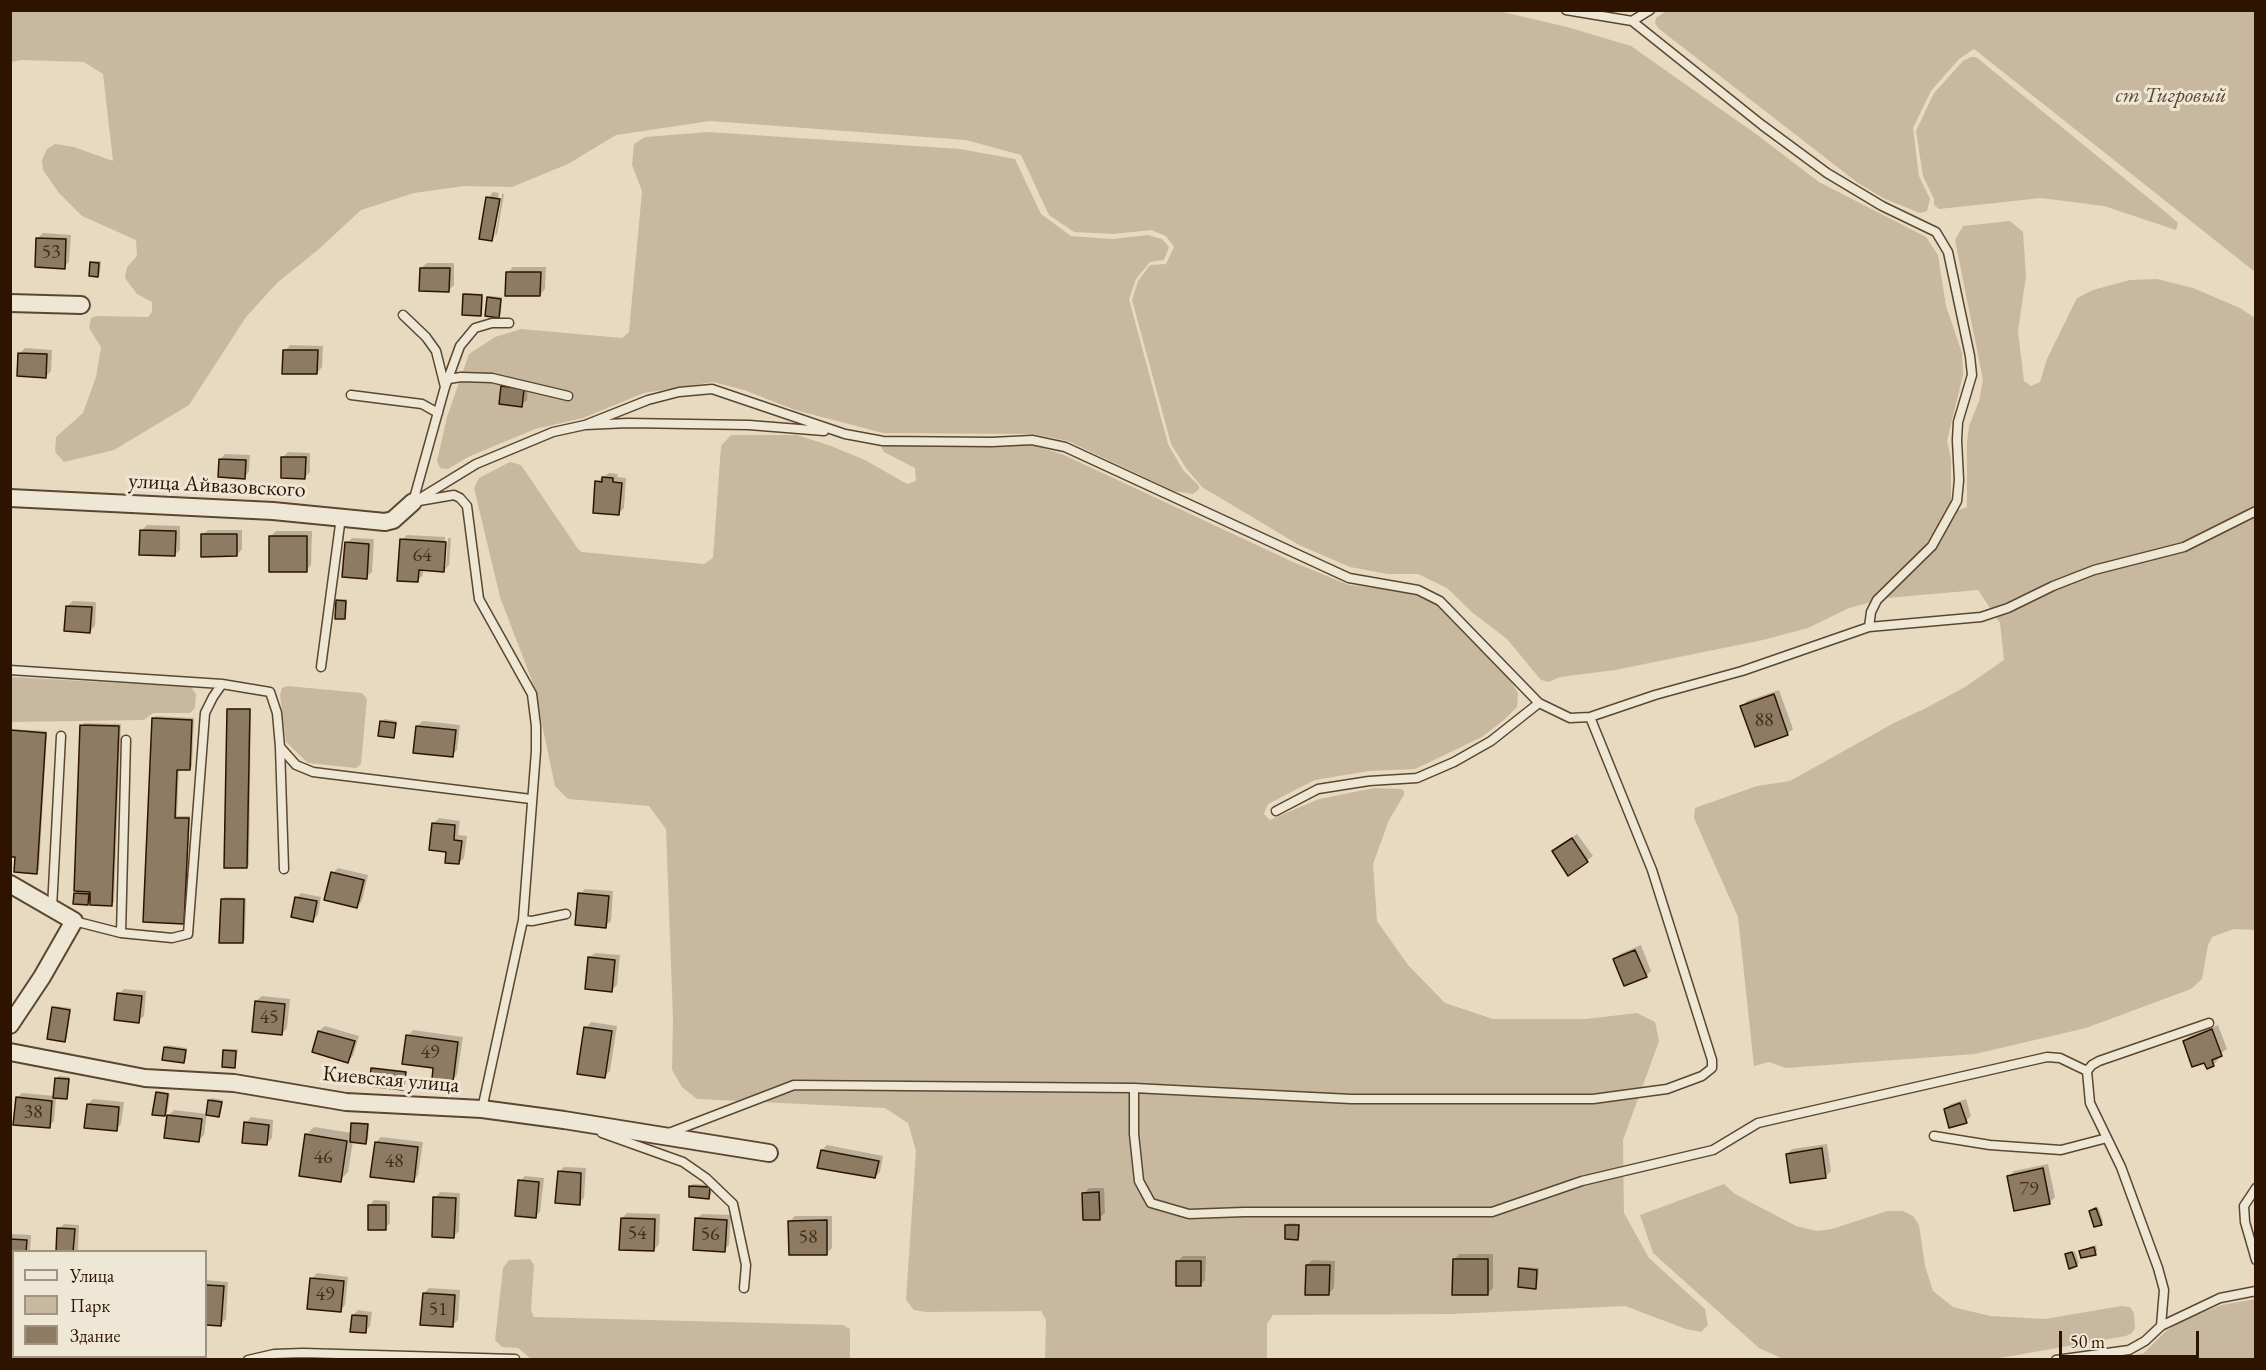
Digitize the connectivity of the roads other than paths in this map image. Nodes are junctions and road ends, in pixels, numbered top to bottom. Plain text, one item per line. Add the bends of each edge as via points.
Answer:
1 (1566, 10) edge
2 (1650, 10) edge
3 (1632, 21) junction
4 (10, 303) edge
5 (81, 305) dead end
6 (403, 315) dead end
7 (510, 323) dead end
8 (447, 383) junction
9 (351, 395) dead end
10 (568, 396) dead end
11 (438, 413) junction
12 (585, 425) junction
13 (845, 434) junction
14 (10, 498) edge
15 (413, 502) junction
16 (2256, 511) edge
17 (341, 517) junction
18 (1869, 627) junction
19 (321, 667) dead end
20 (10, 670) edge
21 (222, 684) junction
22 (1539, 703) junction
23 (1590, 717) junction
24 (61, 736) dead end
25 (126, 740) dead end
26 (280, 747) junction
27 (531, 799) junction
28 (1276, 812) dead end
29 (284, 869) dead end
30 (10, 884) edge
31 (52, 908) junction
32 (566, 914) dead end
33 (523, 920) junction
34 (74, 921) junction
35 (121, 933) junction
36 (2209, 1023) dead end
37 (10, 1025) edge
38 (10, 1052) edge
39 (2087, 1071) junction
40 (1134, 1088) junction
41 (482, 1109) junction
42 (564, 1120) junction
43 (1934, 1136) dead end
44 (660, 1137) junction
45 (2108, 1138) junction
46 (769, 1153) dead end
47 (2256, 1188) edge
48 (2256, 1260) edge
49 (744, 1288) dead end
50 (2256, 1291) edge
51 (2161, 1326) junction
52 (248, 1359) edge
53 (516, 1359) edge
54 (2056, 1359) edge

1 - 3 lane
2 - 3 lane
3 - 18 lane via 1827,173 1936,232 1948,252 1972,375 1958,422 1957,501 1932,546 1877,600
4 - 5 street
6 - 8 lane via 436,351
7 - 8 lane via 475,328 460,346
8 - 10 lane via 461,377 492,378
8 - 11 lane
9 - 11 lane via 422,405
11 - 15 lane
12 - 13 lane via 749,425
12 - 13 lane via 648,400 712,389
12 - 15 lane via 554,432 476,464
13 - 22 lane via 883,441 1032,440 1065,447 1349,578 1418,590 1433,597
14 - 17 street, улица Айвазовского
15 - 17 street, улица Айвазовского via 393,520 385,522
15 - 27 lane via 454,495 467,506 479,599 532,694 536,752
16 - 18 lane via 2184,548 2094,570 1982,617
17 - 19 lane
18 - 23 lane via 1753,668
20 - 21 lane
21 - 26 lane via 270,692 277,713
21 - 35 lane via 205,713 189,934 172,939
22 - 23 lane via 1570,718
22 - 28 lane via 1491,741 1417,778 1318,789
23 - 40 lane via 1652,870 1712,1068 1702,1076 1666,1089 1593,1099 1352,1100
24 - 31 lane
25 - 35 lane
26 - 27 lane via 296,765 313,772
26 - 29 lane
27 - 33 lane
30 - 31 street
31 - 34 street
32 - 33 lane
33 - 41 lane
34 - 35 lane
34 - 37 street
36 - 39 lane via 2099,1061
38 - 41 street, Киевская улица via 145,1078 234,1083 345,1102
39 - 40 lane via 2060,1058 2047,1057 1758,1123 1713,1150 1582,1181 1492,1212 1189,1214 1151,1203 1139,1180
39 - 45 lane via 2090,1103
40 - 44 lane via 794,1085
41 - 42 street, Киевская улица
42 - 44 street, Киевская улица
42 - 49 lane via 682,1162 720,1191 733,1204 738,1223 746,1265
43 - 45 lane via 2061,1150
44 - 46 street, Киевская улица
45 - 51 lane via 2158,1268 2164,1290
47 - 48 lane via 2244,1206
50 - 51 lane via 2220,1298
51 - 54 lane via 2129,1350
52 - 53 lane via 303,1353

